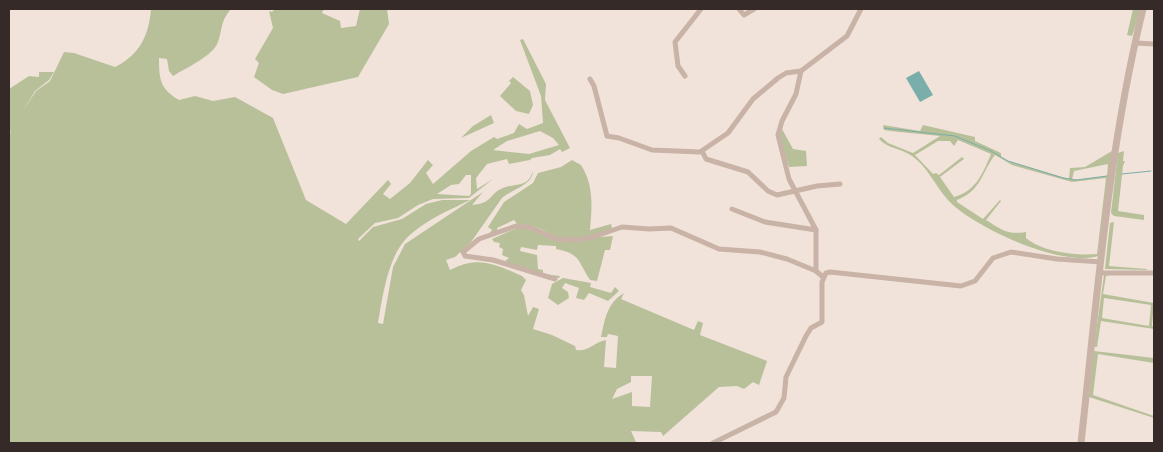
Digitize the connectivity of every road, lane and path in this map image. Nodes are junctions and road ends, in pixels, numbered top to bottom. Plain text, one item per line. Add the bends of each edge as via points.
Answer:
1 (702, 9) edge
2 (739, 9) edge
3 (754, 9) edge
4 (861, 9) edge
5 (1143, 9) edge
6 (1135, 43) junction
7 (1154, 44) edge
8 (801, 71) junction
9 (685, 76) dead end
10 (590, 79) dead end
11 (702, 151) junction
12 (840, 184) dead end
13 (797, 190) junction
14 (732, 209) dead end
15 (816, 230) junction
16 (1101, 262) junction
17 (816, 271) junction
18 (1100, 273) junction
19 (1154, 273) edge
20 (823, 277) junction
21 (555, 279) dead end
22 (713, 443) edge
23 (1081, 443) edge

1 - 9 street via 675,42 678,66
2 - 3 street via 744,15
4 - 8 street via 846,36
5 - 6 street
6 - 7 street
6 - 16 street via 1118,128
8 - 11 street via 782,75 747,106 728,133
8 - 13 street via 796,94 778,132 790,179
10 - 11 street via 607,136 659,151
11 - 13 street via 706,159 748,172 775,194 784,195
12 - 13 street
13 - 15 street
14 - 15 street via 764,222
15 - 17 street
16 - 18 street
16 - 20 street via 1010,252 993,258 975,281 961,286 830,272
17 - 20 street
17 - 21 street via 760,252 719,249 671,228 622,227 574,240 557,239 529,227 516,226 479,239 463,252 471,258 493,260
18 - 19 street
18 - 23 street
20 - 22 street via 822,322 809,330 786,377 781,407

